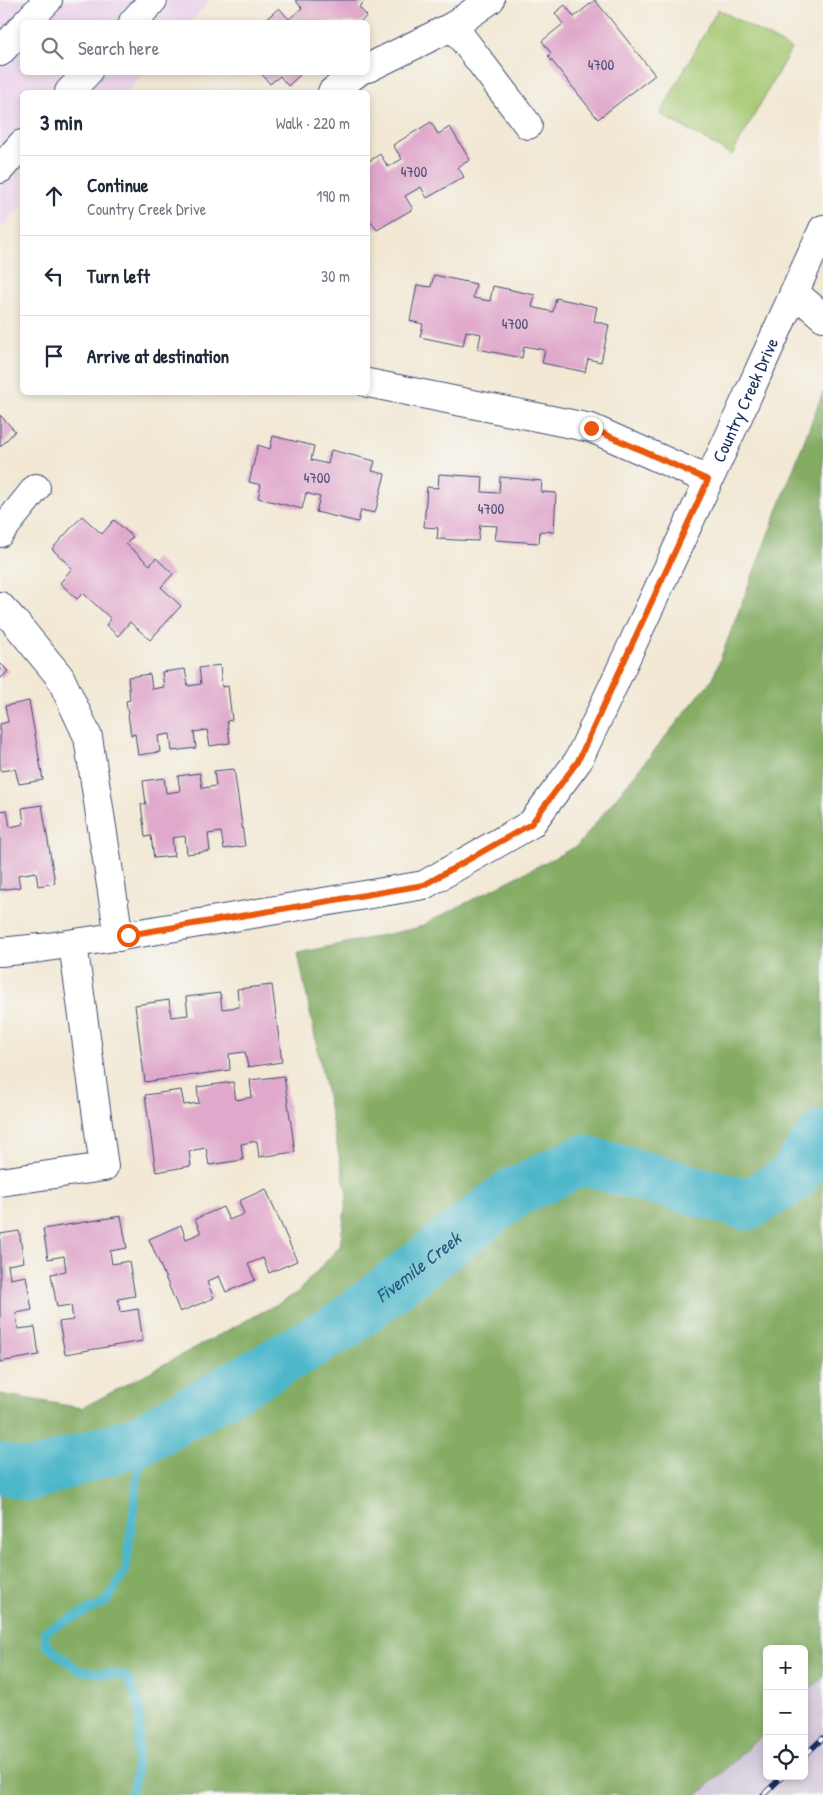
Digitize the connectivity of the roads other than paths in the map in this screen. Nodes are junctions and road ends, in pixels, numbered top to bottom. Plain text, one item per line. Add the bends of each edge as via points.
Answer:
1 (48, 0) edge
2 (153, 0) edge
3 (490, 0) edge
4 (29, 20) edge
5 (135, 20) edge
6 (453, 26) junction
7 (20, 30) edge
8 (0, 52) edge
9 (370, 67) edge
10 (85, 75) edge
11 (354, 75) edge
12 (71, 90) edge
13 (335, 90) edge
14 (528, 126) dead end
15 (20, 146) edge
16 (0, 169) edge
17 (823, 229) edge
18 (794, 292) junction
19 (823, 317) edge
20 (370, 382) edge
21 (708, 480) junction
22 (36, 488) dead end
23 (0, 533) edge
24 (0, 606) edge
25 (120, 937) junction
26 (73, 944) junction
27 (0, 952) edge
28 (0, 1182) edge

1 - 4 street
2 - 5 street
3 - 6 street
6 - 9 street
6 - 14 street
7 - 8 street
10 - 12 street
11 - 13 street
15 - 16 street
17 - 18 street, Country Creek Drive
18 - 19 street
18 - 21 street, Country Creek Drive
20 - 21 street via 591,428
21 - 25 street, Country Creek Drive via 578,761 531,824 424,885
22 - 23 street
24 - 25 street via 60,677 88,737
25 - 26 street, Country Creek Drive
26 - 27 street, Country Creek Drive
26 - 28 street via 104,1167

